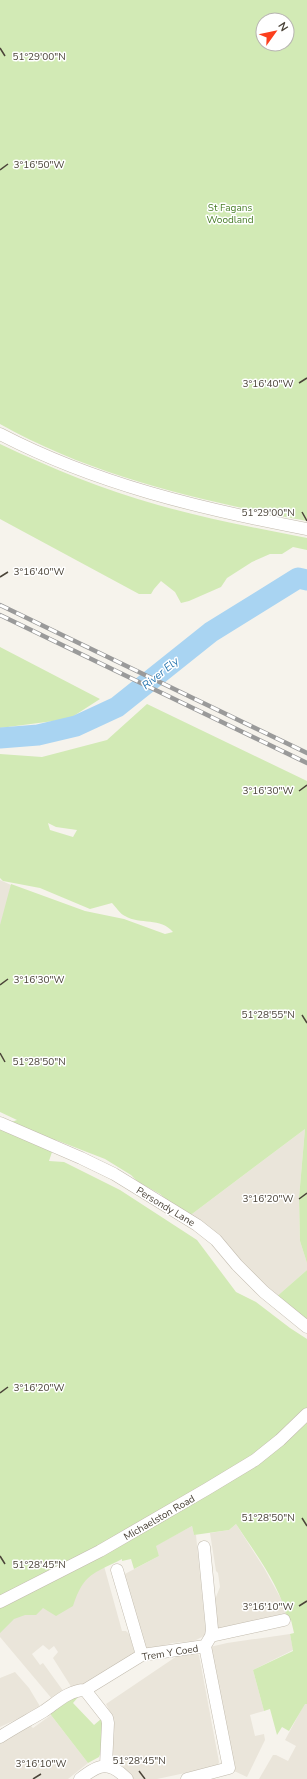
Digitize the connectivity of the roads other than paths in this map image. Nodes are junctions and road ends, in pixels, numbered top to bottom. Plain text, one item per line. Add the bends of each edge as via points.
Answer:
1 (0, 434) edge
2 (307, 529) edge
3 (0, 1123) edge
4 (307, 1327) edge
5 (307, 1414) edge
6 (204, 1547) dead end
7 (117, 1570) dead end
8 (0, 1602) edge
9 (284, 1620) dead end
10 (211, 1636) junction
11 (205, 1646) junction
12 (142, 1655) junction
13 (85, 1690) junction
14 (0, 1737) edge
15 (106, 1765) junction
16 (80, 1779) edge
17 (127, 1779) edge
18 (186, 1779) edge

1 - 2 street via 76,469 137,490 204,508
3 - 4 street, Persondy Lane via 114,1174 203,1228 260,1287
5 - 8 street, Michaelston Road via 255,1460 100,1551
6 - 10 street
7 - 12 street
9 - 10 street
10 - 11 street
11 - 12 street, Trem Y Coed
11 - 18 street, Trem Y Coed via 229,1768
12 - 13 street, Trem Y Coed
13 - 14 street, Trem Y Coed via 74,1691
13 - 15 street via 107,1718
15 - 16 street
15 - 17 street via 114,1766

